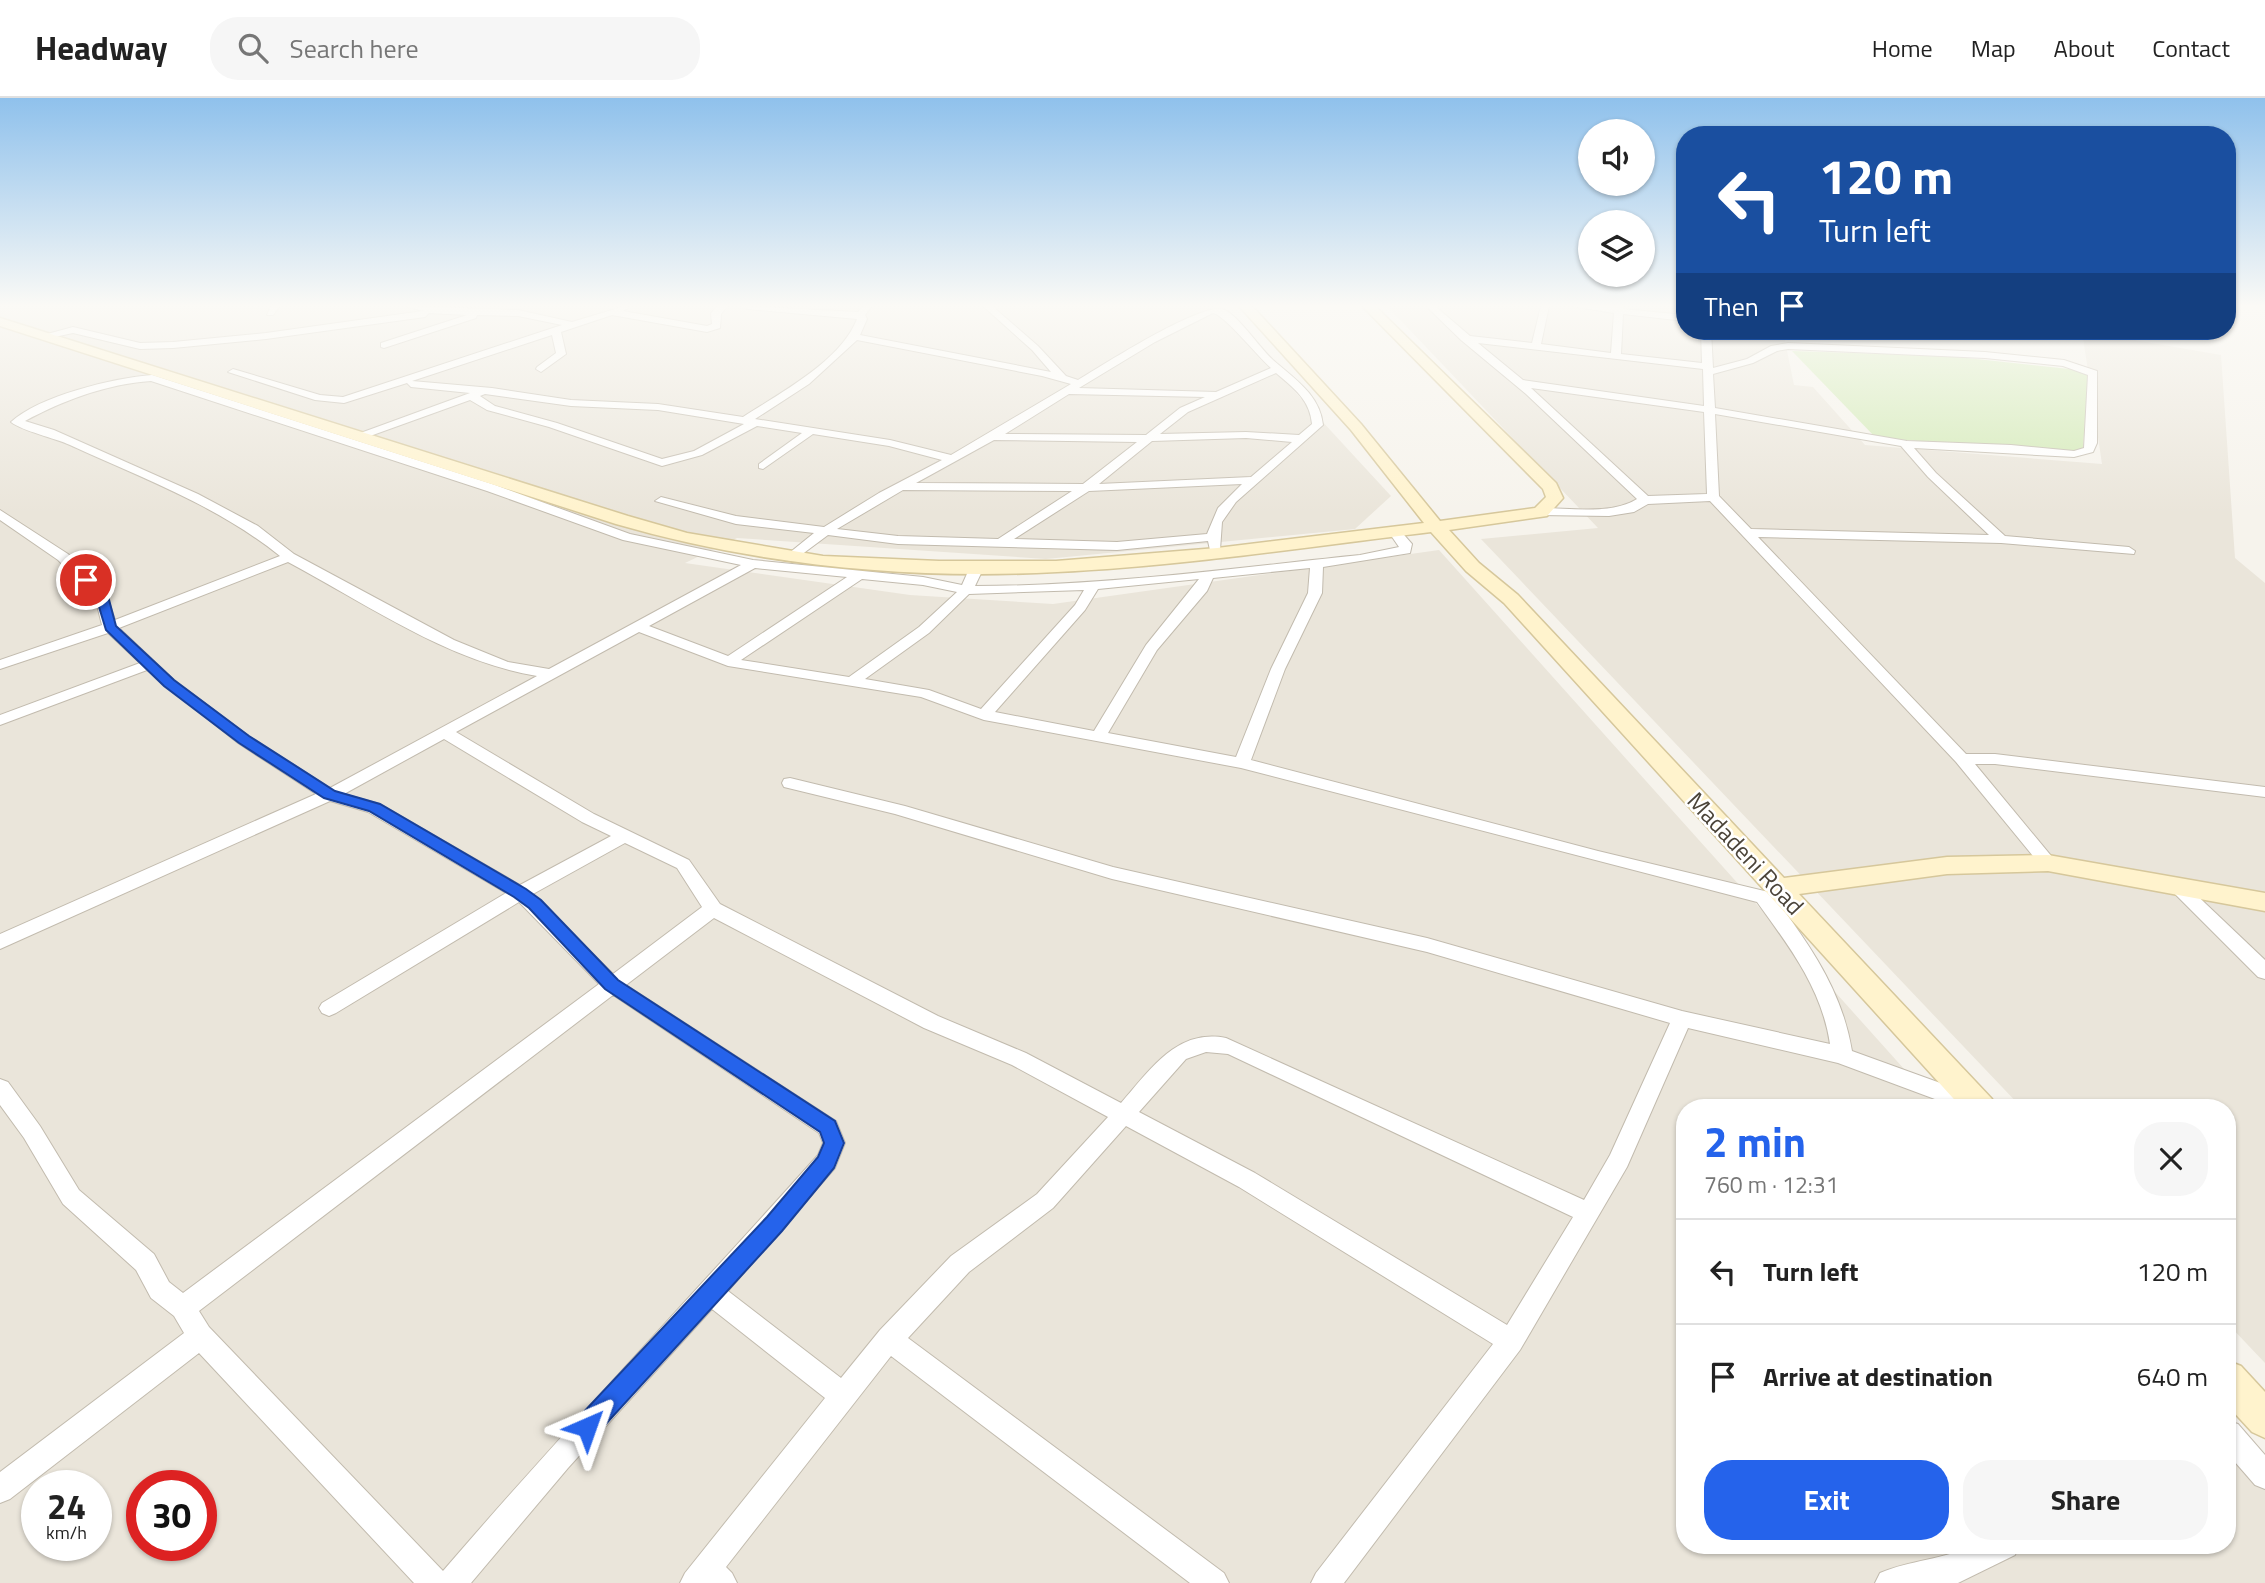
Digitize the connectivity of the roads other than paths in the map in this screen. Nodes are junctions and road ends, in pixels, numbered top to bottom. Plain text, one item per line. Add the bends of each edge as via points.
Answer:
1 (161, 375) edge
2 (245, 375) edge
3 (424, 375) edge
4 (812, 375) edge
5 (1052, 375) edge
6 (1090, 375) edge
7 (1260, 375) edge
8 (1284, 375) edge
9 (1308, 375) edge
10 (1438, 375) edge
11 (1510, 375) edge
12 (1707, 375) edge
13 (2093, 375) edge
14 (1061, 377) joint
15 (1077, 383) junction
16 (1519, 383) junction
17 (398, 384) junction
18 (484, 391) junction
19 (1066, 391) junction
20 (1214, 394) junction
21 (472, 396) junction
22 (1709, 410) junction
23 (749, 422) junction
24 (308, 425) junction
25 (808, 433) junction
26 (1152, 436) junction
27 (359, 437) junction
28 (992, 437) junction
29 (1302, 439) junction
30 (1905, 444) junction
31 (951, 459) junction
32 (763, 466) dead end
33 (1251, 480) junction
34 (899, 486) junction
35 (1086, 488) junction
36 (1713, 497) junction
37 (1645, 500) junction
38 (661, 501) dead end
39 (1541, 512) junction
40 (0, 514) edge
41 (1444, 526) junction
42 (1394, 531) junction
43 (823, 532) junction
44 (1748, 533) junction
45 (2001, 539) junction
46 (999, 543) junction
47 (1214, 545) junction
48 (2129, 551) dead end
49 (289, 557) junction
50 (793, 557) junction
51 (753, 564) junction
52 (1317, 564) junction
53 (977, 568) junction
54 (1209, 574) junction
55 (859, 575) junction
56 (1093, 586) junction
57 (967, 590) junction
58 (110, 627) junction
59 (638, 627) junction
60 (728, 662) junction
61 (151, 664) junction
62 (0, 665) edge
63 (553, 674) junction
64 (851, 682) junction
65 (984, 715) junction
66 (0, 720) edge
67 (444, 732) junction
68 (1099, 735) junction
69 (1962, 759) junction
70 (1242, 763) junction
71 (790, 783) dead end
72 (2265, 792) edge
73 (329, 795) junction
74 (623, 837) junction
75 (2048, 863) junction
76 (2180, 889) junction
77 (520, 893) junction
78 (1779, 897) junction
79 (2265, 902) edge
80 (713, 909) junction
81 (0, 942) edge
82 (2265, 972) edge
83 (612, 985) junction
84 (329, 1008) dead end
85 (1682, 1019) junction
86 (1842, 1056) junction
87 (0, 1088) edge
88 (1959, 1099) edge
89 (1973, 1099) edge
90 (1125, 1116) junction
91 (1586, 1212) junction
92 (711, 1293) junction
93 (183, 1308) junction
94 (200, 1336) junction
95 (890, 1339) junction
96 (1511, 1341) junction
97 (2236, 1387) edge
98 (843, 1396) junction
99 (2265, 1419) edge
100 (2236, 1443) edge
101 (2265, 1475) edge
102 (0, 1489) edge
103 (1986, 1554) edge
104 (708, 1578) edge
105 (434, 1583) edge
106 (452, 1583) edge
107 (1214, 1583) edge
108 (1326, 1583) edge
109 (1890, 1583) edge

1 - 24 street
2 - 17 street via 335,401
3 - 17 street
4 - 23 street
5 - 14 street
6 - 15 street
7 - 20 street
8 - 29 street via 1316,408 1318,425
9 - 41 street, Madadeni Road
10 - 39 street via 1550,487 1555,494 1553,502
11 - 16 street
12 - 22 street
13 - 30 street via 2091,443 2083,453
14 - 15 street
15 - 19 street
16 - 22 street
16 - 37 street
17 - 18 street
18 - 21 street
18 - 23 street via 586,405 634,405
19 - 20 street
19 - 28 street
20 - 26 street via 1173,417
21 - 23 street via 491,408 662,463 698,453
21 - 27 street
22 - 30 street
22 - 36 street
23 - 25 street
24 - 27 street
24 - 49 street via 152,378 132,380 12,420 50,432 194,497 254,528
24 - 51 street via 627,537
25 - 31 street via 890,443
25 - 32 street
26 - 28 street
26 - 29 street
26 - 35 street
27 - 50 street via 653,529
28 - 31 street
29 - 33 street
30 - 45 street
31 - 34 street
33 - 35 street
33 - 47 street via 1224,508
34 - 35 street
34 - 43 street
35 - 46 street
36 - 37 street
36 - 44 street
37 - 39 street via 1623,510
38 - 43 street via 736,520
39 - 41 street
40 - 58 street via 52,548 102,596
41 - 42 street
41 - 78 street, Madadeni Road via 1488,580 1511,599
42 - 47 street
42 - 52 street via 1407,546 1403,551
43 - 46 street
43 - 50 street
44 - 45 street
44 - 69 street
45 - 48 street
46 - 47 street
47 - 53 street via 1056,567
49 - 58 street
49 - 63 street via 487,660
50 - 53 street
51 - 55 street
51 - 59 street
52 - 54 street
52 - 70 street via 1315,593 1278,669
53 - 57 street
54 - 56 street
54 - 68 street via 1151,648
55 - 57 street
55 - 60 street
56 - 57 street
56 - 65 street via 1080,607
57 - 64 street via 955,604
58 - 61 street
58 - 62 street
59 - 60 street
59 - 63 street
60 - 64 street
61 - 66 street
61 - 73 street via 244,740
63 - 67 street
64 - 65 street via 924,693
65 - 68 street
67 - 73 street
67 - 74 street
68 - 70 street
69 - 72 street via 1995,759
69 - 75 street
70 - 78 street via 1598,857
71 - 85 street via 1100,870 1462,954
73 - 77 street via 374,808
73 - 81 street
74 - 77 street
74 - 80 street via 683,864
75 - 76 street
75 - 78 street via 1962,865
76 - 79 street
76 - 82 street
77 - 83 street
77 - 84 street
78 - 86 street via 1839,1025
78 - 89 street, Madadeni Road
80 - 83 street
80 - 90 street
83 - 92 street via 814,1116 832,1134 834,1143 827,1161
83 - 93 street
85 - 86 street
85 - 91 street via 1619,1160
86 - 88 street
87 - 93 street via 71,1197 145,1262 160,1290
90 - 91 street via 1180,1053 1193,1045 1220,1044
90 - 95 street via 1045,1201 960,1264
90 - 96 street via 1247,1180
91 - 96 street
92 - 98 street
92 - 106 street via 558,1458
93 - 94 street
94 - 102 street
94 - 105 street
95 - 98 street
95 - 107 street
96 - 108 street
97 - 99 street
98 - 104 street
100 - 101 street
103 - 109 street via 1954,1570

